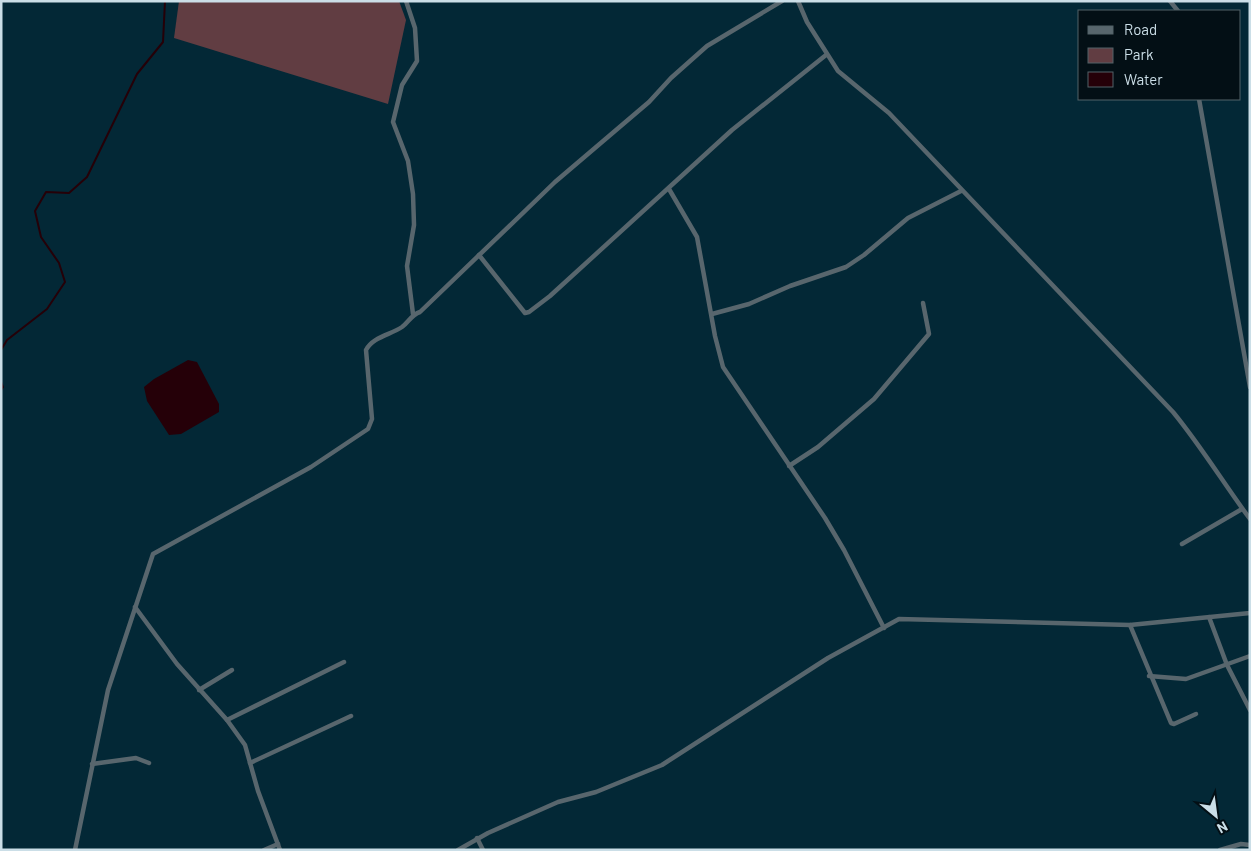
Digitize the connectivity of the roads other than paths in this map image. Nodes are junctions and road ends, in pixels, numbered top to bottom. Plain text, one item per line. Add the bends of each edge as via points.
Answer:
1 (406, 1) edge
2 (782, 1) edge
3 (798, 1) edge
4 (826, 55) junction
5 (1199, 100) edge
6 (669, 189) junction
7 (961, 191) junction
8 (479, 255) junction
9 (923, 302) dead end
10 (413, 314) junction
11 (712, 314) junction
12 (1250, 388) edge
13 (789, 466) junction
14 (1242, 509) junction
15 (1250, 520) edge
16 (1182, 544) dead end
17 (135, 608) junction
18 (1250, 613) edge
19 (1209, 617) junction
20 (1130, 625) junction
21 (884, 628) junction
22 (1250, 656) edge
23 (344, 662) dead end
24 (1227, 665) junction
25 (232, 670) dead end
26 (1149, 676) junction
27 (199, 690) junction
28 (1250, 710) edge
29 (1196, 714) dead end
30 (351, 716) dead end
31 (227, 720) junction
32 (149, 763) dead end
33 (92, 764) junction
34 (250, 764) junction
35 (477, 838) junction
36 (278, 844) junction
37 (1250, 845) edge
38 (75, 850) edge
39 (264, 850) edge
40 (280, 850) edge
41 (458, 850) edge
42 (483, 850) edge
43 (1220, 850) edge

1 - 10 street via 415,28 417,61 402,85 393,122 408,161 413,194 414,225 407,266
2 - 8 street via 707,46
3 - 4 street
4 - 6 street via 732,130
4 - 7 street via 838,71 890,114
5 - 12 street
6 - 8 street via 529,312 525,313
6 - 11 street via 697,237
7 - 11 street via 908,218 864,256 846,267
7 - 14 street via 1173,412 1196,440
8 - 10 street via 420,312
9 - 13 street via 929,334 874,399 818,447
10 - 17 street via 404,325 371,341 366,350 372,419 368,429 311,468 153,554
11 - 13 street via 723,367
13 - 21 street via 844,550
14 - 15 street
14 - 16 street
17 - 27 street
17 - 33 street via 108,690
18 - 19 street
19 - 20 street
19 - 24 street
20 - 21 street via 914,618 899,619
20 - 26 street
21 - 35 street via 828,658 662,765 596,792 558,802
22 - 24 street
23 - 31 street
24 - 26 street via 1186,680
24 - 28 street
25 - 27 street
26 - 29 street via 1171,724
27 - 31 street
30 - 34 street
31 - 34 street via 244,744
32 - 33 street via 136,758
33 - 38 street
34 - 36 street
35 - 41 street
35 - 42 street
36 - 39 street
36 - 40 street
37 - 43 street

